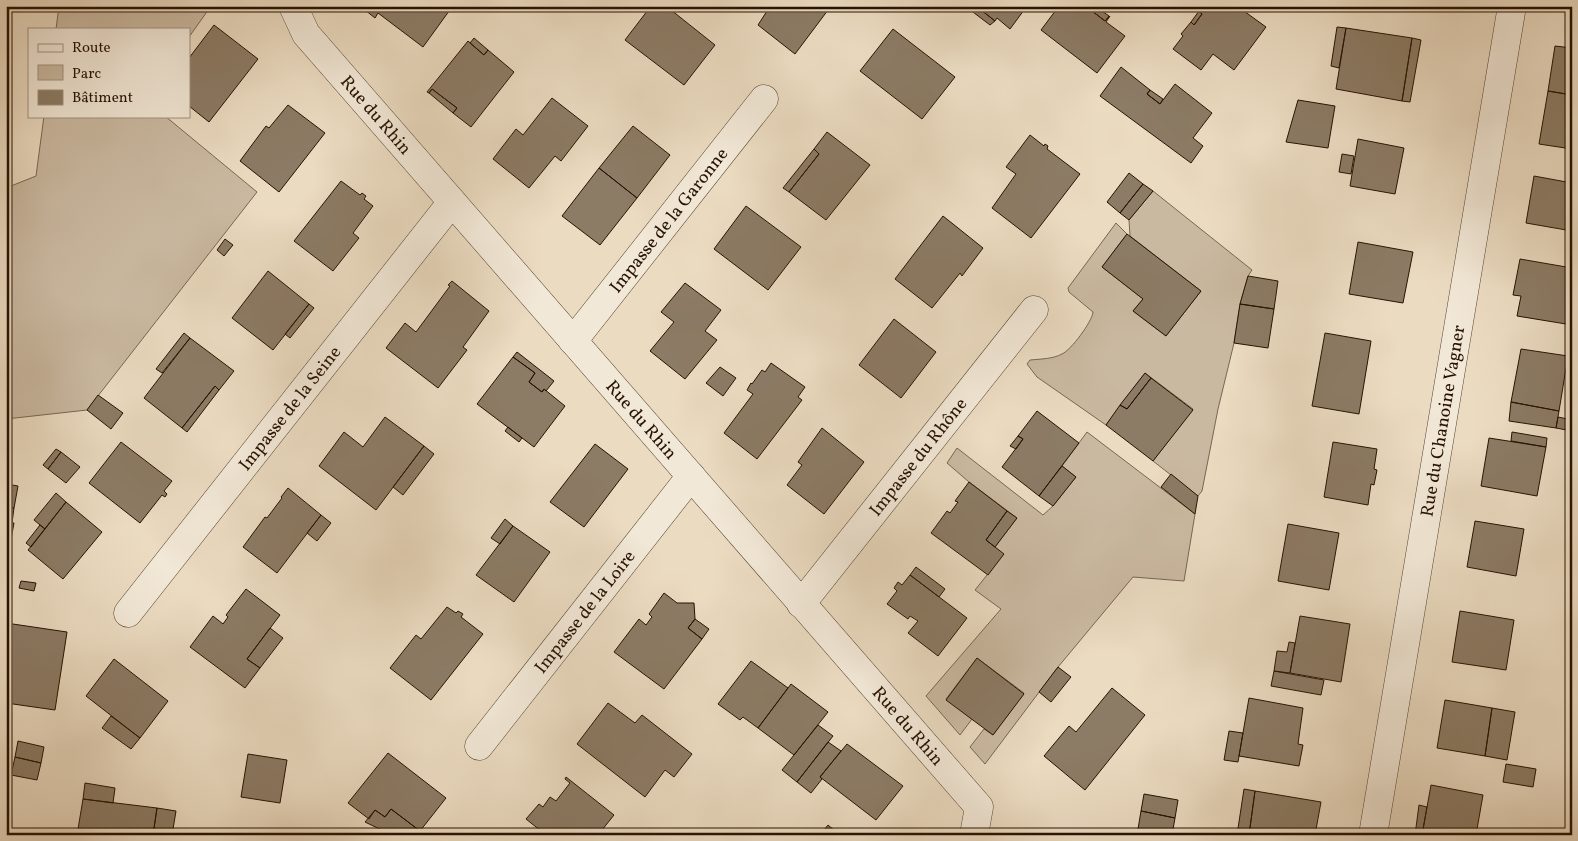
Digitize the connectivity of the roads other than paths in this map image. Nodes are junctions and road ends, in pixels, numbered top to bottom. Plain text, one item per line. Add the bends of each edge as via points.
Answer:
1 (293, 6) edge
2 (1512, 6) edge
3 (764, 99) dead end
4 (452, 202) junction
5 (1034, 310) dead end
6 (573, 340) junction
7 (691, 476) junction
8 (802, 604) junction
9 (128, 613) dead end
10 (479, 746) dead end
11 (974, 835) edge
12 (1373, 835) edge

1 - 4 street, Rue du Rhin via 306,34
2 - 12 street, Rue du Chanoine Vagner
3 - 6 street, Impasse de la Garonne
4 - 6 street, Rue du Rhin
4 - 9 street, Impasse de la Seine
5 - 8 street, Impasse du Rhône
6 - 7 street, Rue du Rhin
7 - 8 street, Rue du Rhin
7 - 10 street, Impasse de la Loire
8 - 11 street, Rue du Rhin via 979,807

